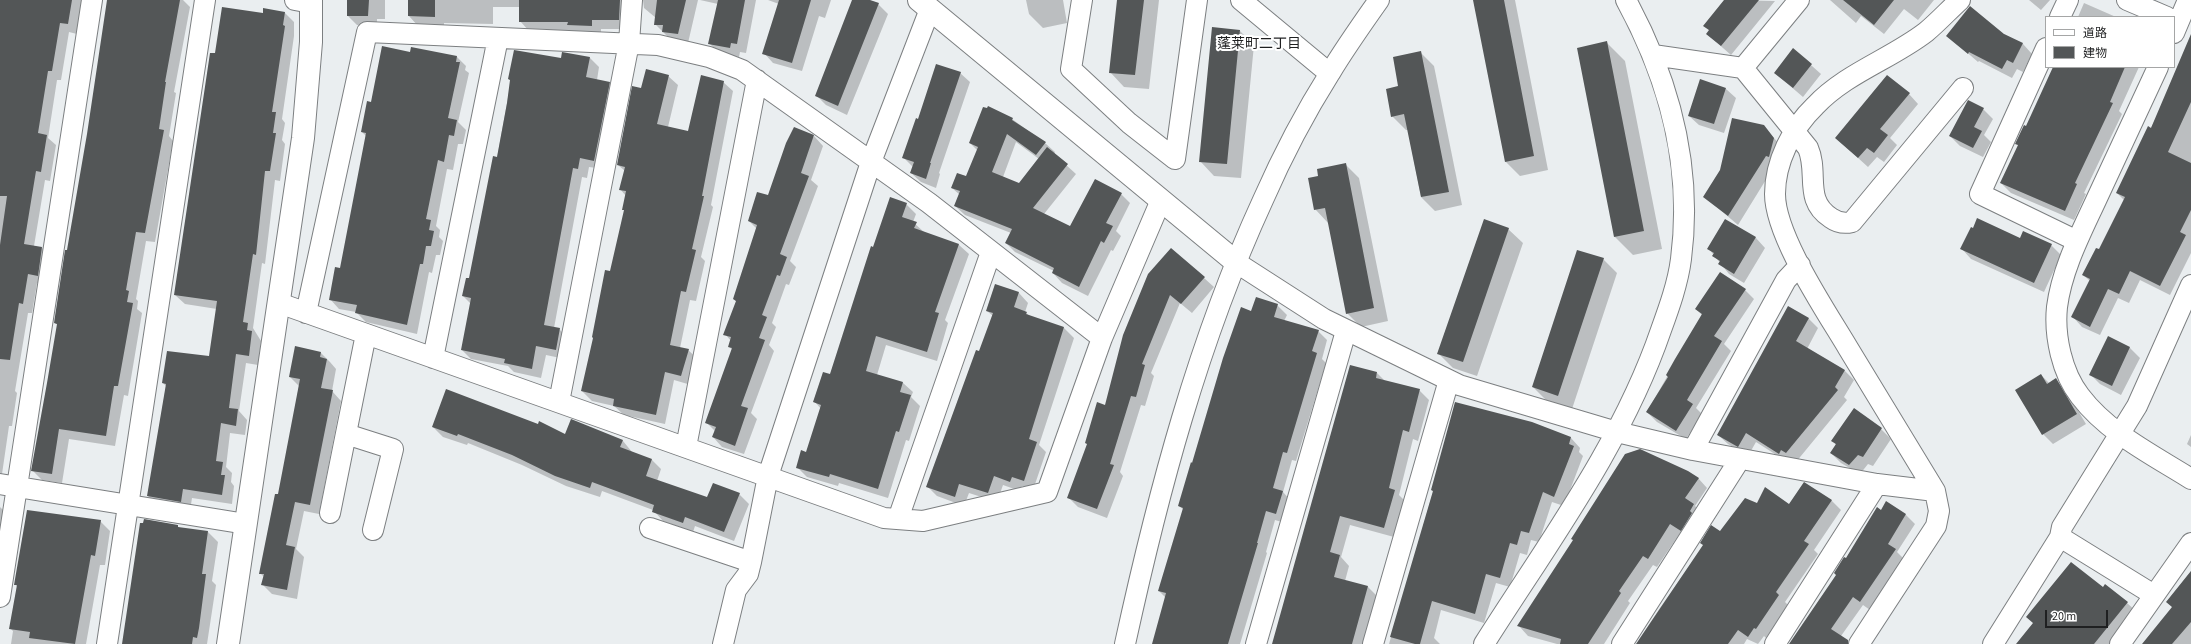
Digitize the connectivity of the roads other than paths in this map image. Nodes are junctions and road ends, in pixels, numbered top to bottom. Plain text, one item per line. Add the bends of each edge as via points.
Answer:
1 (92, 0) edge
2 (206, 0) edge
3 (632, 0) edge
4 (1082, 0) edge
5 (1197, 0) edge
6 (1241, 0) edge
7 (1379, 0) edge
8 (1626, 0) edge
9 (1800, 0) edge
10 (1960, 0) edge
11 (2068, 0) edge
12 (2127, 0) edge
13 (2188, 0) edge
14 (306, 1) edge
15 (924, 5) edge
16 (2060, 16) edge
17 (2160, 16) edge
18 (2177, 24) edge
19 (498, 38) junction
20 (629, 43) junction
21 (2045, 50) edge
22 (1653, 55) junction
23 (1742, 68) junction
24 (2158, 68) edge
25 (1329, 73) junction
26 (757, 80) junction
27 (1963, 88) dead end
28 (1796, 131) junction
29 (871, 162) junction
30 (1161, 200) junction
31 (2077, 241) junction
32 (991, 252) junction
33 (1237, 263) junction
34 (1800, 265) junction
35 (2191, 285) edge
36 (279, 304) junction
37 (306, 313) junction
38 (1346, 330) junction
39 (366, 334) junction
40 (1102, 338) junction
41 (433, 358) junction
42 (1449, 380) junction
43 (559, 402) junction
44 (1617, 432) junction
45 (346, 434) junction
46 (2120, 434) junction
47 (686, 447) junction
48 (1693, 450) junction
49 (1740, 459) junction
50 (768, 476) junction
51 (2191, 479) edge
52 (1877, 484) junction
53 (8, 485) edge
54 (1935, 491) junction
55 (128, 505) junction
56 (330, 513) dead end
57 (898, 519) junction
58 (246, 524) junction
59 (650, 528) dead end
60 (373, 530) dead end
61 (2060, 537) junction
62 (2191, 543) edge
63 (751, 562) junction
64 (2154, 595) junction
65 (0, 596) edge
66 (107, 644) edge
67 (228, 644) edge
68 (722, 644) edge
69 (1125, 644) edge
70 (1256, 644) edge
71 (1373, 644) edge
72 (1484, 644) edge
73 (1622, 644) edge
74 (1775, 644) edge
75 (1859, 644) edge
76 (1993, 644) edge
77 (2120, 644) edge

1 - 53 street
2 - 55 street
3 - 20 street
4 - 5 street via 1071,69 1129,123 1175,158
6 - 25 street
7 - 25 street
8 - 22 street
9 - 23 street
10 - 28 street via 1925,32 1840,84 1814,106
11 - 16 street
12 - 17 street
13 - 18 street
14 - 36 street via 311,42 303,138
15 - 29 street
15 - 30 street
19 - 20 street
19 - 37 street via 367,32
19 - 41 street
20 - 26 street via 658,45 709,57 742,70
20 - 43 street
21 - 31 street via 1980,194
22 - 23 street
22 - 44 street via 1666,87 1681,158 1685,208 1681,260 1669,308 1651,359
23 - 28 street
24 - 31 street
25 - 33 street via 1262,200
26 - 29 street
26 - 47 street
27 - 28 street via 1852,222 1841,223 1832,219 1824,214 1816,203 1810,153
28 - 34 street via 1784,153 1775,196 1778,217
29 - 32 street
29 - 50 street
30 - 33 street
30 - 40 street
31 - 46 street via 2060,286 2057,308 2060,349 2069,380 2080,396
32 - 40 street
32 - 57 street
33 - 38 street via 1324,319
33 - 69 street via 1203,352 1172,451 1144,556
34 - 48 street via 1786,280
34 - 54 street
35 - 46 street via 2137,406
36 - 37 street
36 - 58 street
37 - 39 street
38 - 42 street
38 - 70 street
39 - 41 street
39 - 45 street
40 - 57 street via 1047,492 923,520
41 - 43 street
42 - 44 street
42 - 71 street
43 - 47 street
44 - 48 street
44 - 72 street
45 - 56 street
45 - 60 street via 394,449
46 - 51 street
46 - 61 street via 2062,527
47 - 50 street
48 - 49 street
49 - 52 street
49 - 73 street
50 - 57 street via 884,518
50 - 63 street
52 - 54 street
52 - 74 street
53 - 55 street
53 - 65 street
54 - 75 street via 1940,511 1936,526
55 - 58 street
55 - 66 street
58 - 67 street
59 - 63 street
61 - 64 street
61 - 76 street
62 - 64 street
63 - 68 street via 748,574 736,590
64 - 77 street

